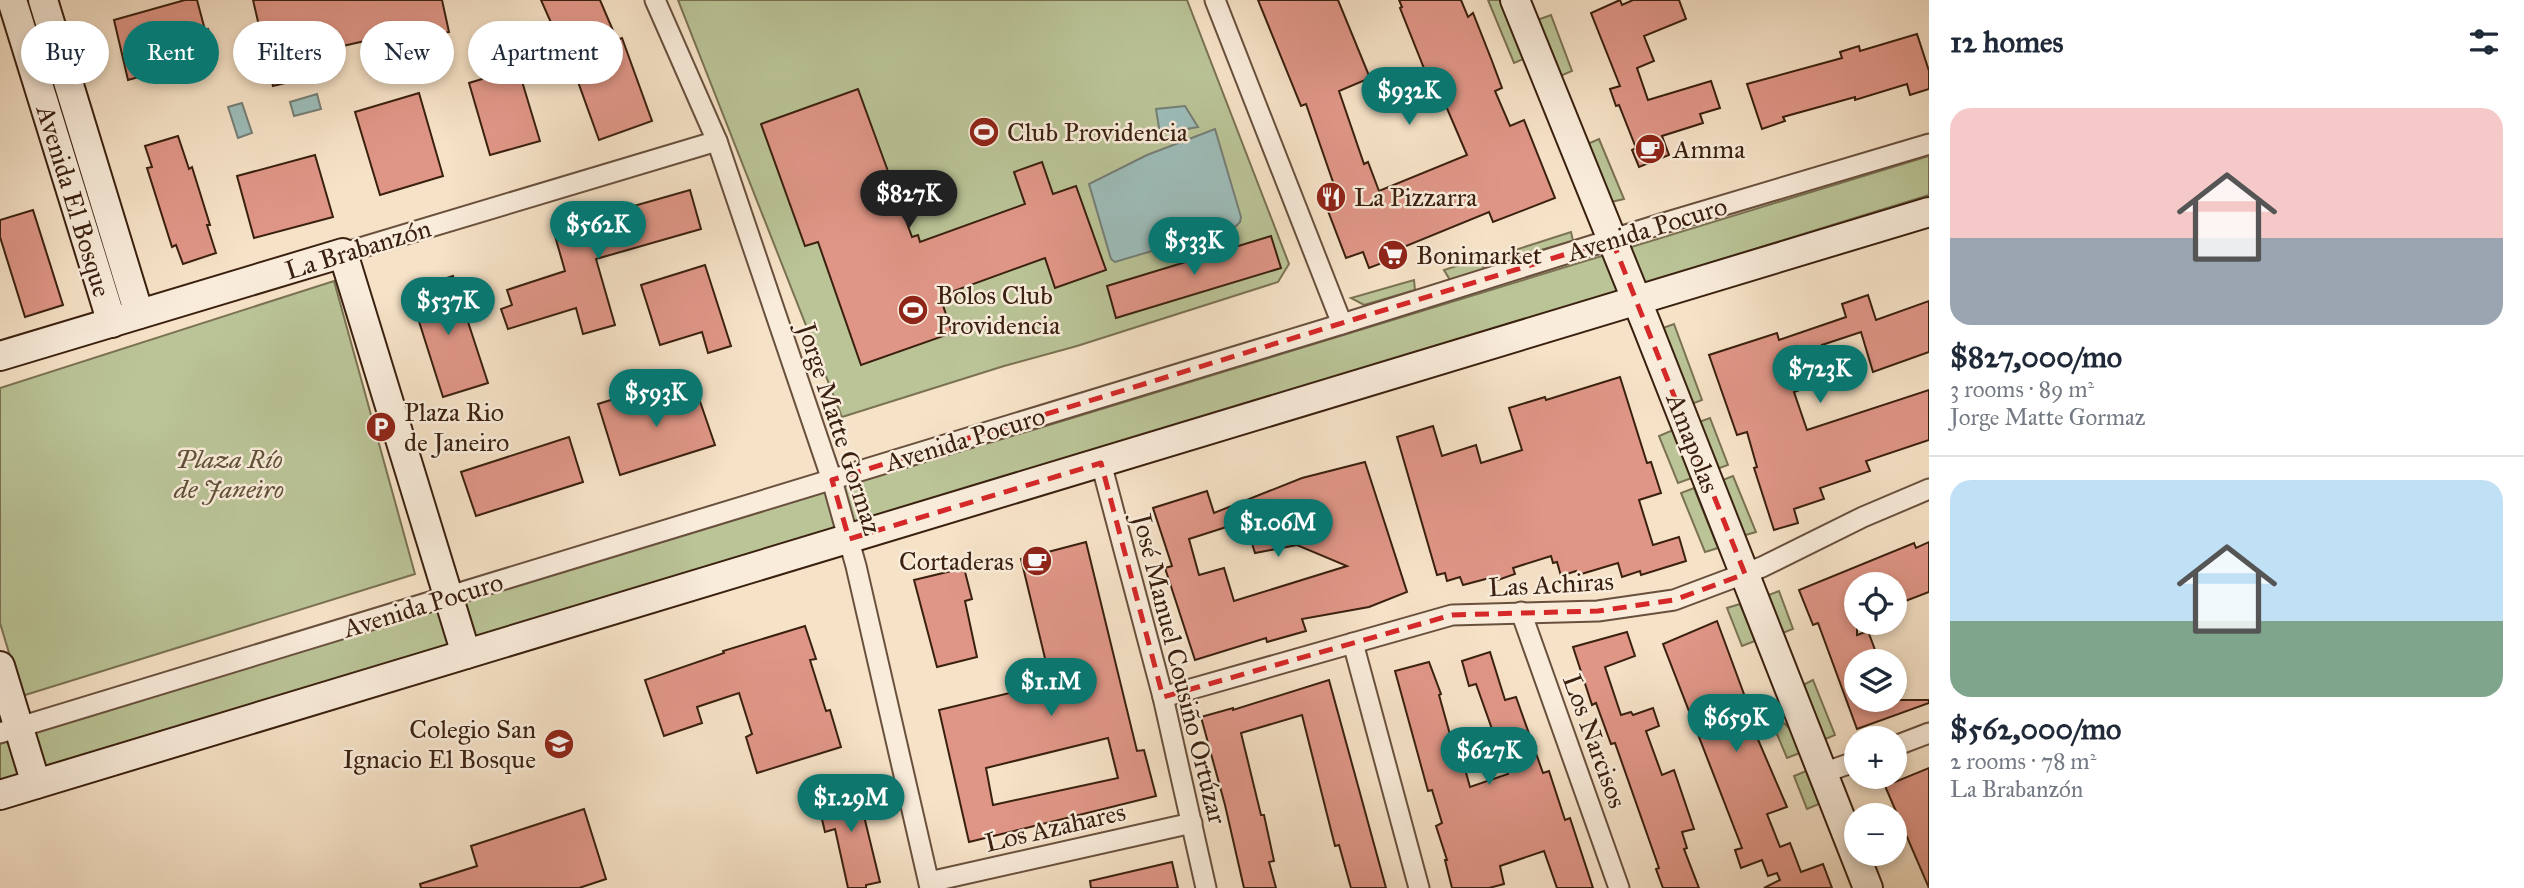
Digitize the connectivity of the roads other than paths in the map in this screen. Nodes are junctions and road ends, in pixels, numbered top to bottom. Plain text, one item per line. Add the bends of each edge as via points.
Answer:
1 (12, 0) edge
2 (43, 0) edge
3 (655, 0) edge
4 (1215, 0) edge
5 (1520, 2) edge
6 (717, 141) junction
7 (1929, 144) edge
8 (1929, 212) edge
9 (1612, 240) junction
10 (344, 253) junction
11 (1636, 301) junction
12 (139, 314) junction
13 (112, 323) junction
14 (1342, 324) junction
15 (0, 356) edge
16 (1101, 463) junction
17 (832, 480) junction
18 (1929, 489) edge
19 (849, 539) junction
20 (1745, 574) junction
21 (449, 597) junction
22 (1521, 612) junction
23 (1353, 643) junction
24 (466, 654) junction
25 (0, 666) edge
26 (1163, 697) junction
27 (9, 730) edge
28 (1929, 733) edge
29 (1907, 741) edge
30 (1844, 766) edge
31 (1823, 773) junction
32 (36, 784) junction
33 (0, 795) edge
34 (1192, 823) junction
35 (930, 885) edge
36 (1206, 888) edge
37 (1419, 888) edge
38 (1619, 888) edge
39 (1868, 888) edge

1 - 13 street, Avenida El Bosque
2 - 12 street, Avenida El Bosque
3 - 6 street, Jorge Matte Gormaz
4 - 14 street
5 - 9 street, Amapolas
6 - 10 street, La Brabanzón
6 - 17 street, Jorge Matte Gormaz
7 - 9 street, Avenida Pocuro
8 - 11 street
9 - 11 street, Amapolas
9 - 14 street, Avenida Pocuro
10 - 12 street, La Brabanzón
10 - 21 street
11 - 16 street
11 - 20 street, Amapolas
12 - 13 street, La Brabanzón
13 - 15 street, La Brabanzón
14 - 17 street, Avenida Pocuro
16 - 19 street
16 - 26 street, José Manuel Cousiño Ortúzar
17 - 19 street, Jorge Matte Gormaz
17 - 21 street, Avenida Pocuro
18 - 20 street, Las Achiras
19 - 24 street
19 - 35 street, Jorge Matte Gormaz
20 - 22 street, Las Achiras via 1674,600 1598,611
20 - 31 street, Amapolas
21 - 24 street
21 - 27 street, Avenida Pocuro
22 - 23 street, Las Achiras via 1452,615
22 - 38 street, Los Narcisos
23 - 26 street, Las Achiras
23 - 37 street
24 - 32 street
25 - 27 street
26 - 34 street, José Manuel Cousiño Ortúzar
27 - 32 street
28 - 29 street
30 - 31 street
31 - 39 street, Amapolas
32 - 33 street
34 - 35 street, Los Azahares
34 - 36 street, José Manuel Cousiño Ortúzar

